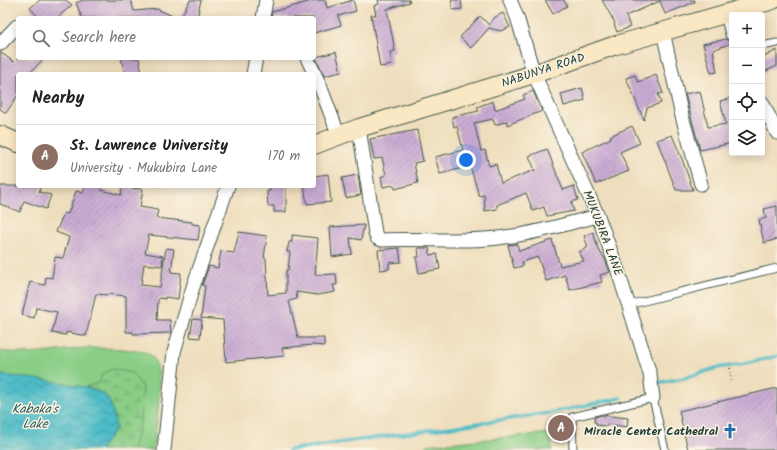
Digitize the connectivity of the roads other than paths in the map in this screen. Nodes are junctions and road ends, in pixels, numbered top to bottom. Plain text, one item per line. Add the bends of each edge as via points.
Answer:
1 (266, 0) edge
2 (510, 0) edge
3 (765, 1) edge
4 (734, 8) edge
5 (263, 16) edge
6 (16, 26) dead end
7 (663, 32) junction
8 (777, 43) edge
9 (0, 44) edge
10 (765, 45) edge
11 (256, 60) edge
12 (308, 60) edge
13 (253, 72) edge
14 (314, 72) edge
15 (534, 74) junction
16 (316, 77) edge
17 (765, 108) edge
18 (359, 128) junction
19 (777, 133) edge
20 (0, 135) edge
21 (339, 136) junction
22 (16, 141) edge
23 (316, 144) edge
24 (701, 184) dead end
25 (227, 188) edge
26 (598, 216) junction
27 (777, 268) edge
28 (628, 305) junction
29 (653, 398) junction
30 (164, 450) edge
31 (573, 450) edge
32 (665, 450) edge

1 - 5 street
2 - 15 street, MUKUBIRA LANE
3 - 4 main road, NABUNYA ROAD
4 - 7 main road, NABUNYA ROAD
6 - 9 street
7 - 15 main road, NABUNYA ROAD via 613,46
7 - 24 street
8 - 10 lane
11 - 13 street
12 - 14 street
15 - 18 main road, NABUNYA ROAD
15 - 26 street, MUKUBIRA LANE
16 - 21 street
17 - 19 street
18 - 21 main road, NABUNYA ROAD
18 - 26 street via 375,233 377,238 382,240 507,237
20 - 22 main road
21 - 23 main road, NABUNYA ROAD
25 - 30 street via 192,287 174,352
26 - 28 street, MUKUBIRA LANE
27 - 28 lane
28 - 29 street, MUKUBIRA LANE via 650,374
29 - 31 lane via 572,418
29 - 32 lane

